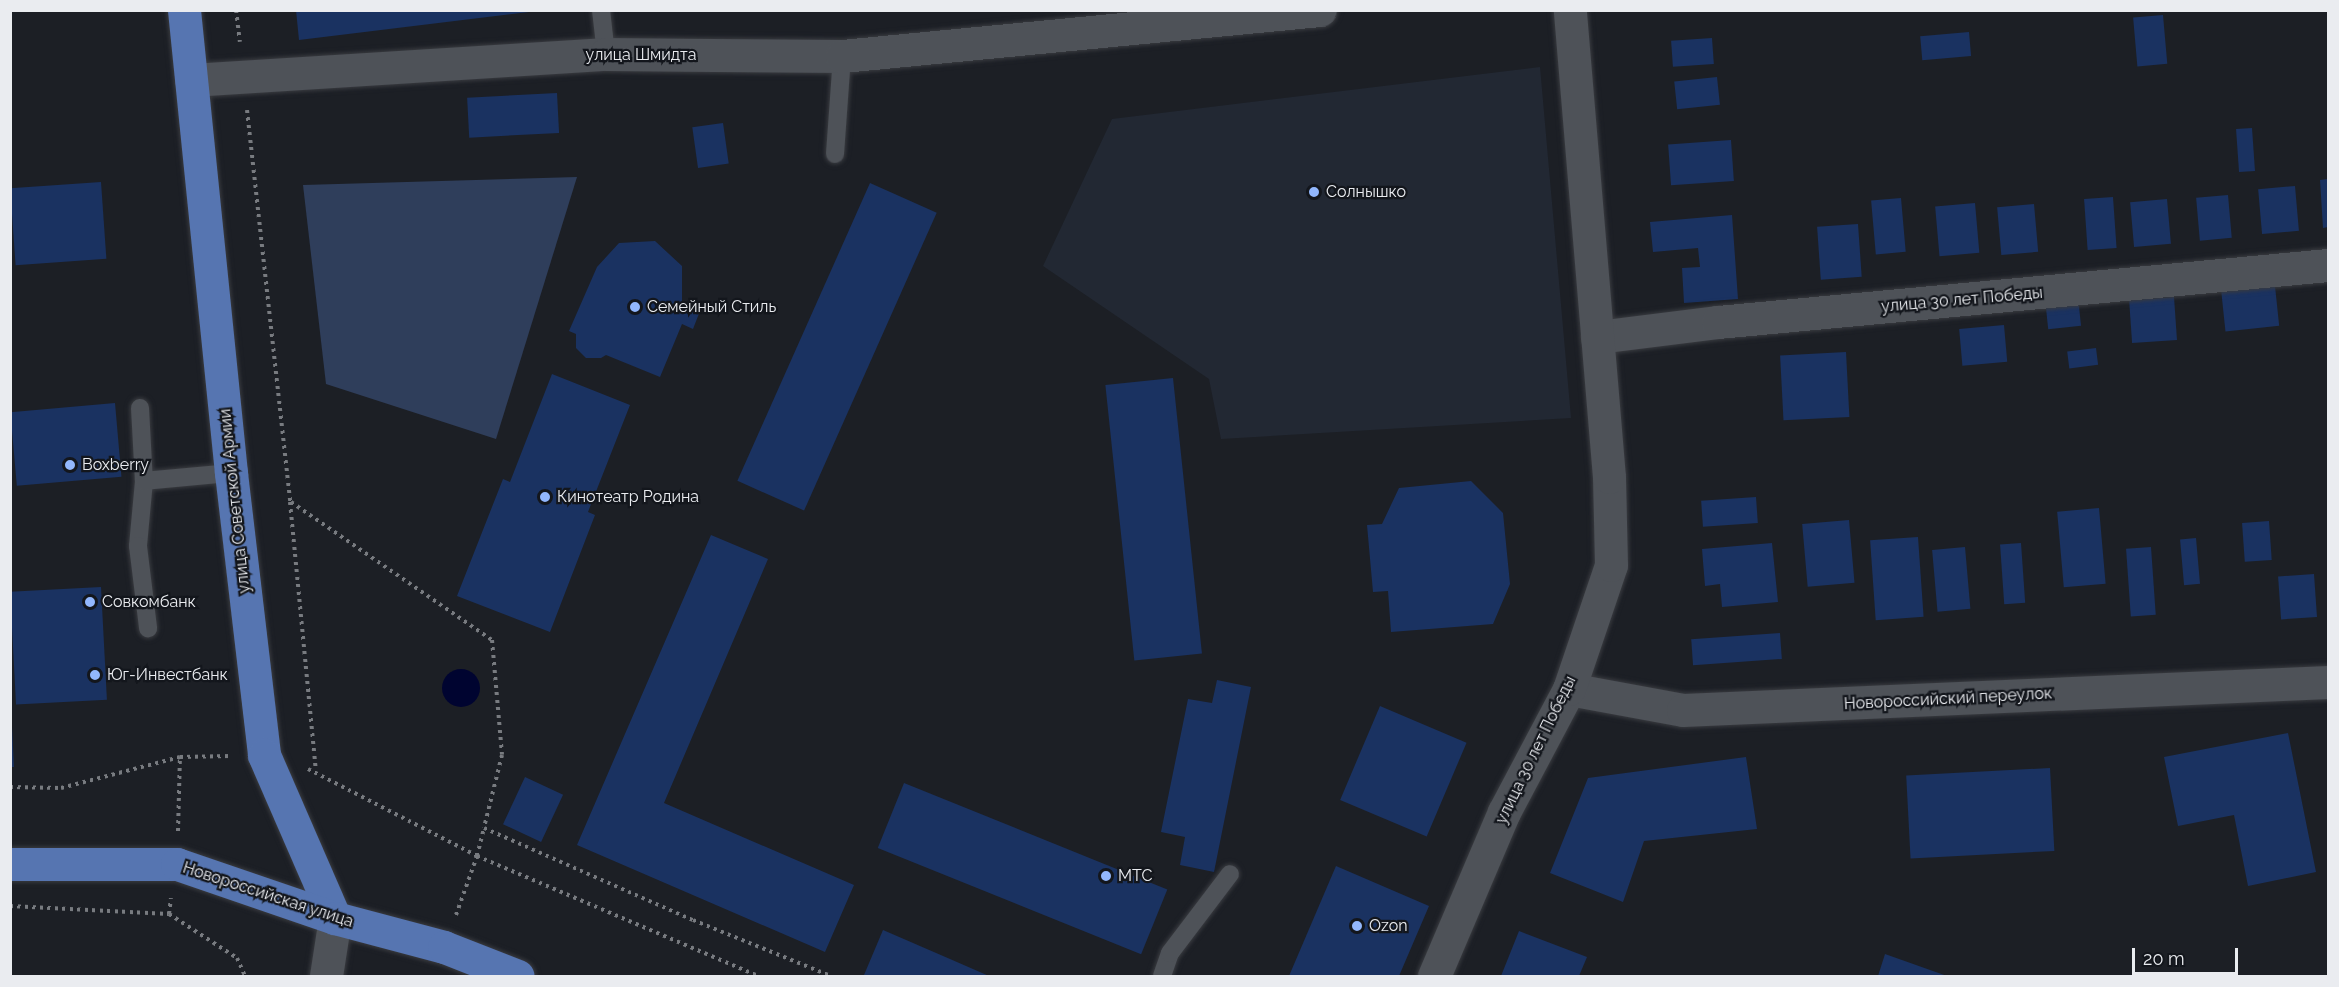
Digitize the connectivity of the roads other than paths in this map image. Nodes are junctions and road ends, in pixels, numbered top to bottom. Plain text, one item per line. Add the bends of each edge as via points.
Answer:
1 (184, 10) edge
2 (601, 10) edge
3 (1320, 10) edge
4 (1570, 10) edge
5 (1091, 22) edge
6 (606, 54) junction
7 (842, 56) junction
8 (191, 80) junction
9 (834, 154) dead end
10 (2328, 265) edge
11 (1597, 337) junction
12 (140, 408) dead end
13 (231, 473) junction
14 (144, 481) junction
15 (148, 628) dead end
16 (2328, 682) edge
17 (1569, 689) junction
18 (10, 864) edge
19 (1230, 874) dead end
20 (335, 918) junction
21 (326, 976) edge
22 (518, 976) edge
23 (1162, 976) edge
24 (1434, 976) edge

1 - 8 main road, улица Советской Армии
2 - 6 lane
3 - 5 street, улица Шмидта
4 - 11 street, улица 30 лет Победы
5 - 7 street, улица Шмидта
6 - 7 street, улица Шмидта
6 - 8 street, улица Шмидта
7 - 9 lane
8 - 13 main road, улица Советской Армии
10 - 11 street, улица 30 лет Победы via 1718,322
11 - 17 street, улица 30 лет Победы via 1609,477 1611,565
12 - 14 lane
13 - 14 lane
13 - 20 main road, улица Советской Армии via 264,754
14 - 15 lane via 138,546
16 - 17 street, Новороссийский переулок via 1683,710
17 - 24 street, улица 30 лет Победы via 1503,812
18 - 20 main road, Новороссийская улица via 177,864
19 - 23 lane via 1170,953
20 - 21 street
20 - 22 main road, Новороссийская улица via 444,947

